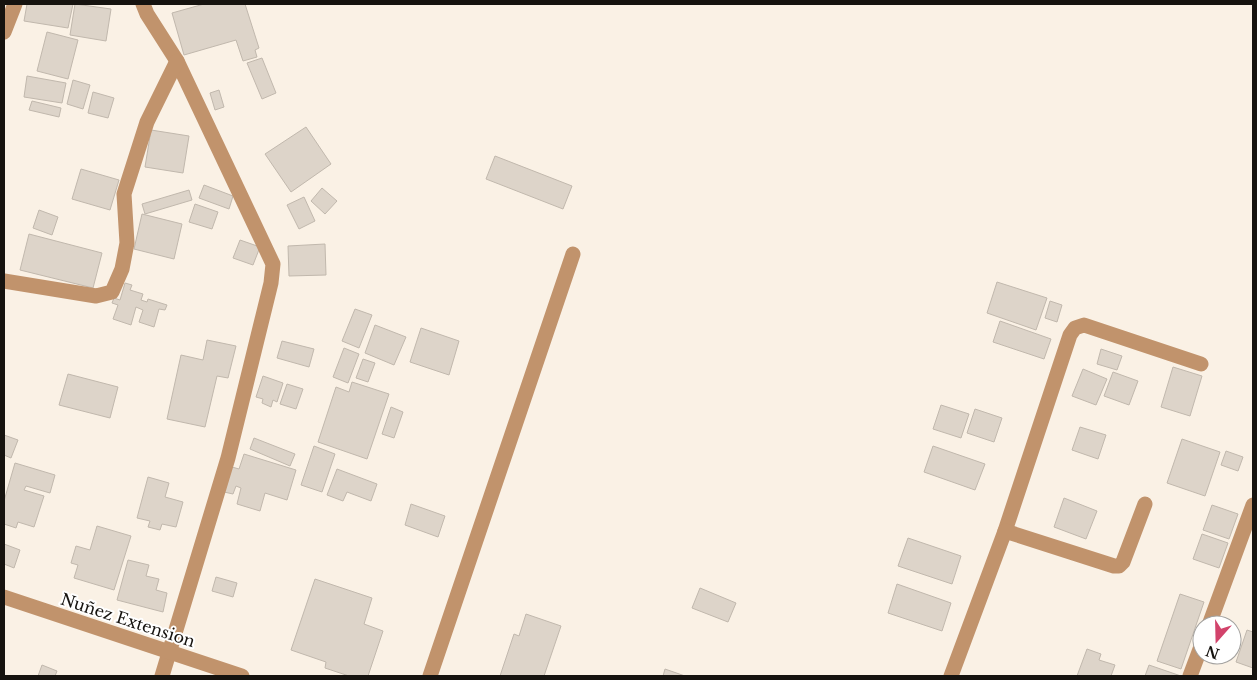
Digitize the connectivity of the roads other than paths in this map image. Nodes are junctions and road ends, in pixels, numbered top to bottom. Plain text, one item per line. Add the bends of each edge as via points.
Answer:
1 (15, 4) edge
2 (143, 4) edge
3 (4, 32) edge
4 (176, 61) junction
5 (573, 254) dead end
6 (4, 281) edge
7 (1201, 364) dead end
8 (1145, 504) dead end
9 (1253, 505) edge
10 (1005, 531) junction
11 (4, 597) edge
12 (1213, 615) edge
13 (170, 652) junction
14 (162, 676) edge
15 (242, 676) edge
16 (430, 676) edge
17 (951, 676) edge

1 - 3 street
2 - 4 street
4 - 6 street via 147,122 124,194 126,243 122,269 112,292 96,296
4 - 13 street via 273,264 271,284 228,458
5 - 16 street
7 - 10 street via 1084,325 1075,328
8 - 10 street via 1119,566
9 - 12 street
10 - 17 street
11 - 13 street, Nuñez Extension
13 - 14 street
13 - 15 street, Nuñez Extension

